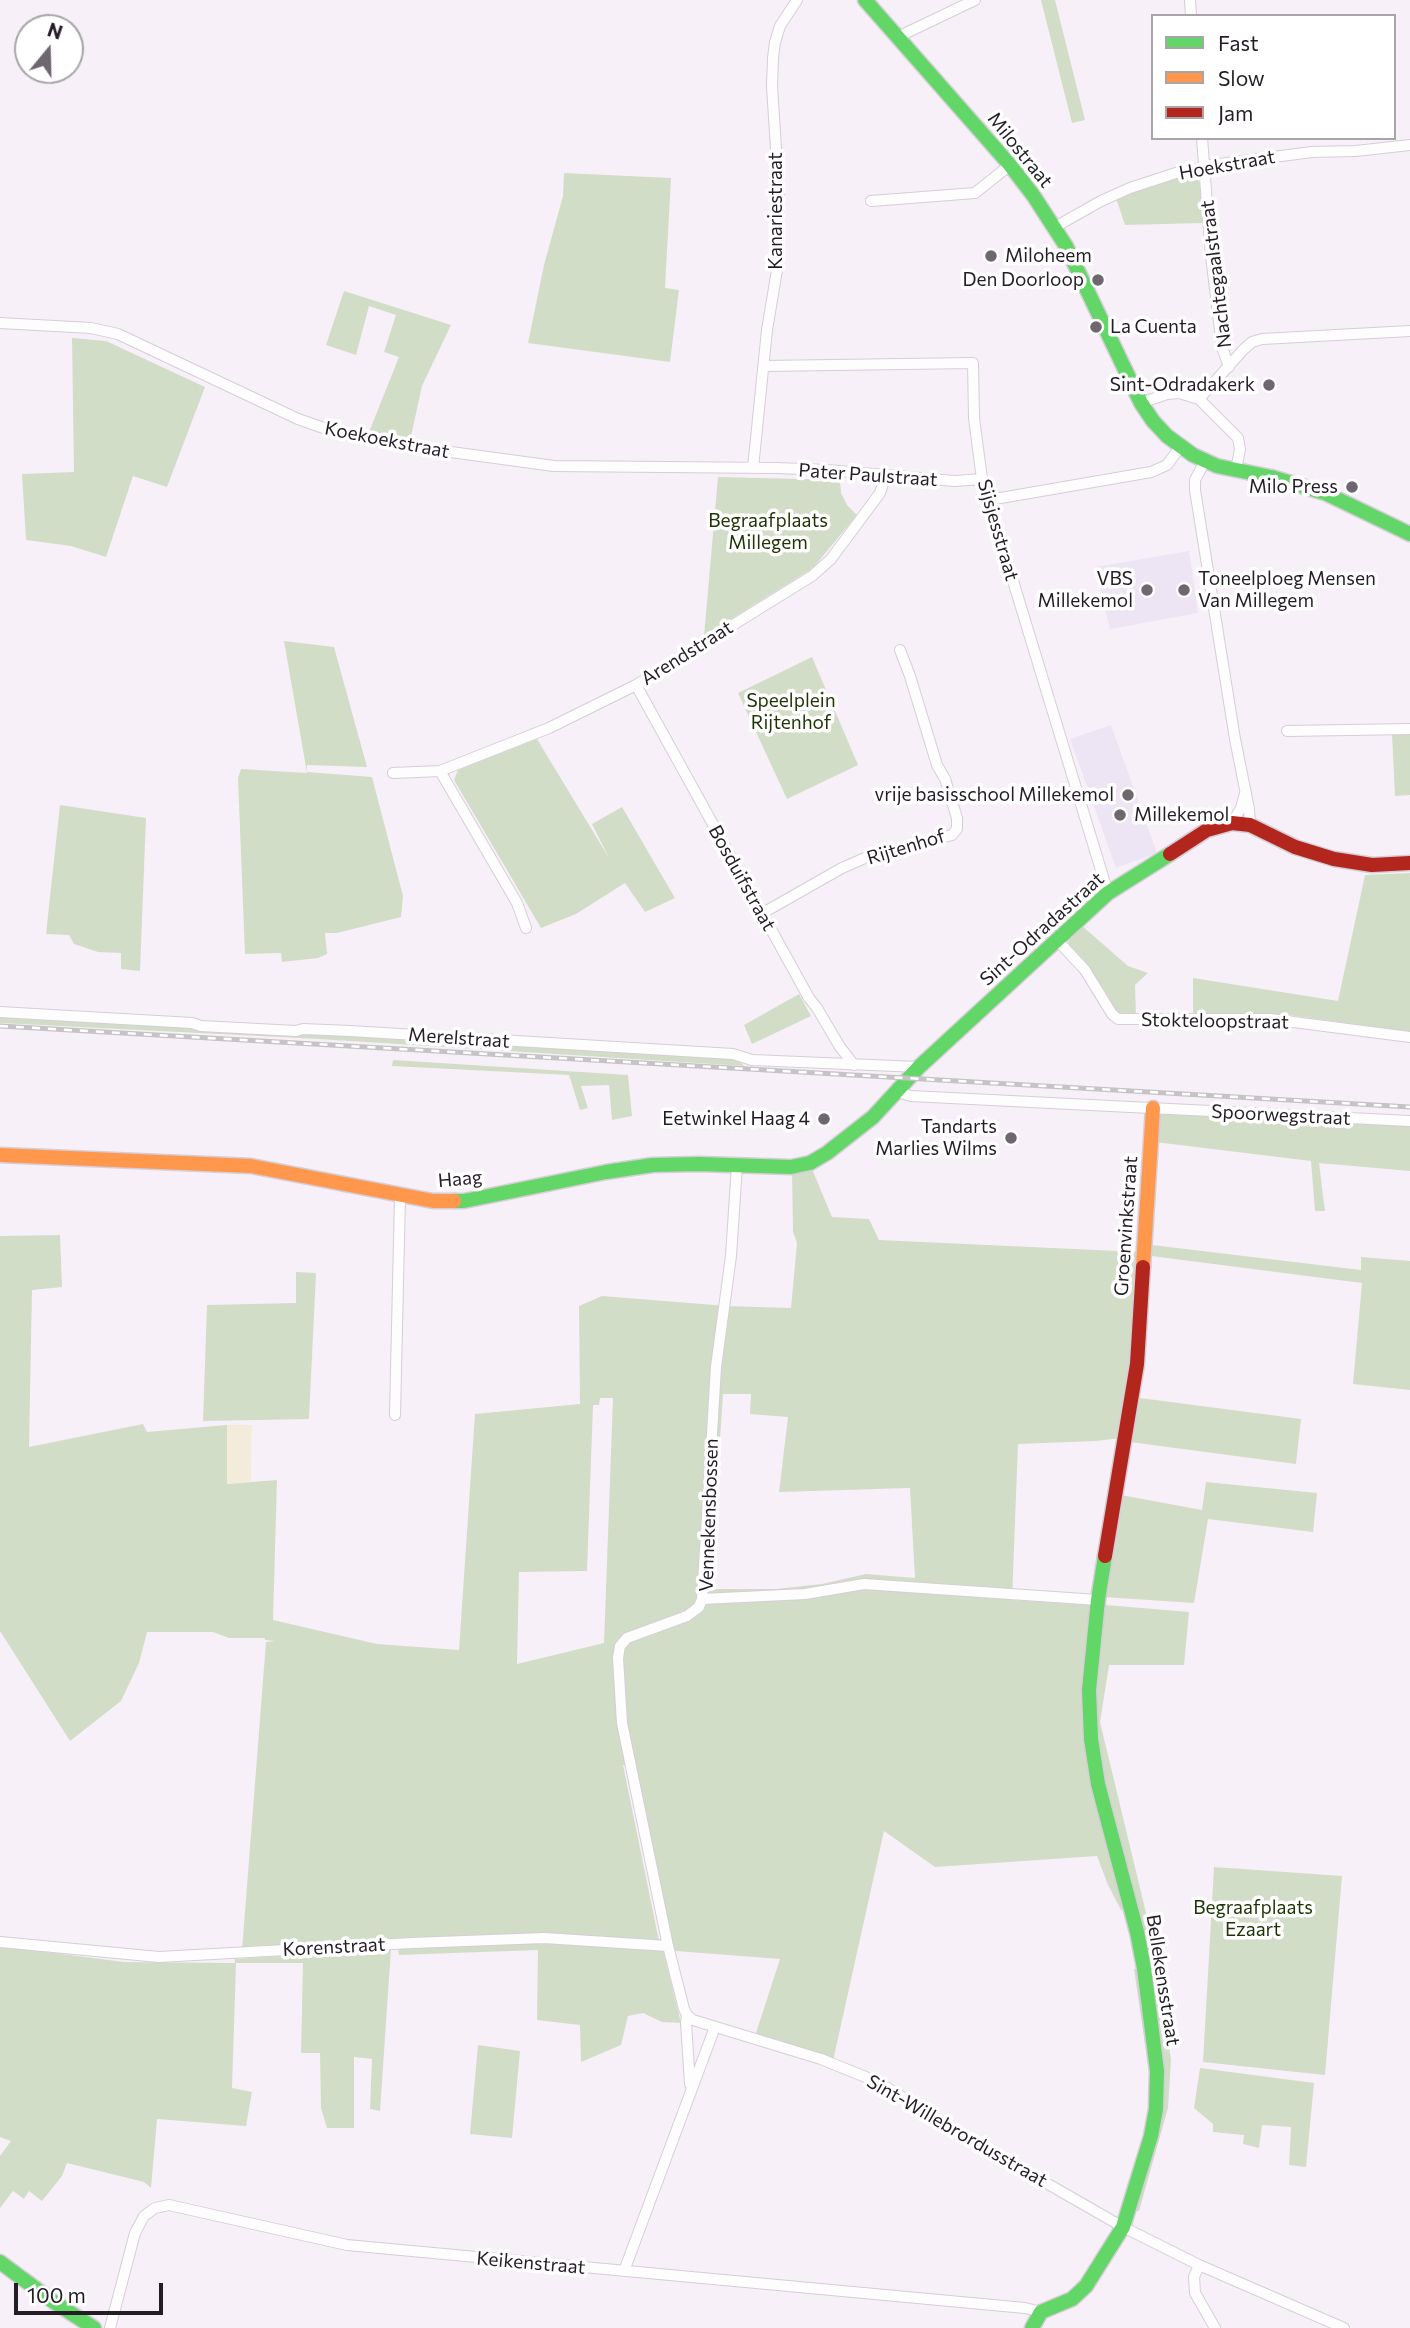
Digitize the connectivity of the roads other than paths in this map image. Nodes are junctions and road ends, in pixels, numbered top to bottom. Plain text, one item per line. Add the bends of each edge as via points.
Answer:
1 (797, 0) edge
2 (865, 0) edge
3 (975, 0) edge
4 (898, 38) junction
5 (1202, 140) edge
6 (1410, 145) edge
7 (1010, 165) junction
8 (1204, 166) junction
9 (871, 201) dead end
10 (1055, 227) junction
11 (0, 324) edge
12 (1410, 331) edge
13 (764, 366) junction
14 (1229, 367) junction
15 (1199, 399) junction
16 (1142, 402) junction
17 (1180, 447) junction
18 (1205, 461) junction
19 (753, 468) junction
20 (1236, 470) junction
21 (886, 475) junction
22 (982, 479) junction
23 (989, 500) junction
24 (1410, 534) edge
25 (900, 650) dead end
26 (636, 685) junction
27 (1410, 729) edge
28 (1287, 731) dead end
29 (440, 771) junction
30 (393, 773) dead end
31 (1245, 792) junction
32 (1232, 823) junction
33 (1250, 825) junction
34 (1410, 863) edge
35 (1108, 893) junction
36 (761, 914) junction
37 (526, 928) dead end
38 (1057, 940) junction
39 (0, 1012) edge
40 (1410, 1037) edge
41 (854, 1065) junction
42 (919, 1067) junction
43 (897, 1092) junction
44 (1153, 1108) junction
45 (1410, 1121) edge
46 (0, 1155) edge
47 (737, 1166) junction
48 (400, 1196) junction
49 (395, 1415) dead end
50 (702, 1600) junction
51 (1098, 1600) junction
52 (0, 1942) edge
53 (668, 1946) junction
54 (687, 2015) junction
55 (715, 2027) junction
56 (691, 2090) junction
57 (1123, 2227) junction
58 (0, 2262) edge
59 (1199, 2266) junction
60 (624, 2272) junction
61 (1041, 2312) junction
62 (94, 2328) edge
63 (110, 2328) edge
64 (1032, 2328) edge
65 (1215, 2328) edge
66 (1344, 2328) edge

1 - 13 street, Kanariestraat via 780,26 773,58 778,264
2 - 4 street, Milostraat
3 - 4 street
4 - 7 street, Milostraat
5 - 8 street, Nachtegaalstraat
6 - 8 street, Hoekstraat
7 - 9 street via 975,193
7 - 10 street, Milostraat
8 - 10 street, Hoekstraat via 1130,188
8 - 14 street, Nachtegaalstraat via 1222,347
10 - 16 street, Milostraat
11 - 19 street, Koekoekstraat via 91,328 118,334 298,419 348,435 554,466
12 - 14 street via 1262,339 1252,342
13 - 19 street, Kanariestraat
13 - 22 street, Sijsjesstraat via 973,363
14 - 15 street
15 - 16 street via 1167,394
15 - 20 street via 1238,438
16 - 17 street, Milostraat via 1153,421
17 - 18 street, Milostraat
17 - 23 street via 1167,465 1151,472
18 - 20 street, Milostraat
18 - 31 street via 1195,490
19 - 21 street, Pater Paulstraat
20 - 24 street, Milostraat via 1325,494
21 - 22 street, Pater Paulstraat
21 - 26 street, Arendstraat via 872,504 831,559 812,576
22 - 23 street, Sijsjesstraat
23 - 35 street, Sijsjesstraat
25 - 36 street, Rijtenhof via 957,829 951,835 865,858
26 - 29 street, Arendstraat via 549,728
26 - 36 street, Bosduifstraat
27 - 28 street
29 - 30 street, Arendstraat
29 - 37 street via 517,903
31 - 32 street
31 - 33 street
32 - 33 street, Sint-Odradastraat
32 - 35 street, Sint-Odradastraat via 1207,830
33 - 34 street, Sint-Odradastraat via 1295,847 1334,859 1372,865
35 - 38 street, Sint-Odradastraat
36 - 41 street, Bosduifstraat
38 - 40 street, Stokteloopstraat via 1085,970 1118,1019 1270,1019
38 - 42 street, Sint-Odradastraat
39 - 41 street, Merelstraat
41 - 42 street, Merelstraat
42 - 43 street, Sint-Odradastraat
43 - 44 street
43 - 47 street, Haag via 873,1117 810,1163
44 - 45 street, Spoorwegstraat
44 - 51 street, Groenvinkstraat via 1137,1364
46 - 48 street, Haag via 251,1166
47 - 48 street, Haag via 653,1165 464,1201
47 - 50 street, Vennekensbossen via 713,1408
48 - 49 street
50 - 51 street, Vennekensbossen via 805,1594 864,1584
50 - 53 street via 687,1616 627,1638 618,1658 622,1723
51 - 57 street, Bellekensstraat via 1089,1667 1091,1739 1142,1956 1157,2071 1154,2125
52 - 53 street, Korenstraat via 159,1957 544,1938
53 - 54 street
54 - 55 street, Sint-Willebrordusstraat
54 - 56 street
55 - 56 street
55 - 57 street, Sint-Willebrordusstraat via 821,2059 878,2082
56 - 60 street
57 - 59 street, Sint-Willebrordusstraat
57 - 61 street, Bellekensstraat via 1086,2286 1072,2299
58 - 62 street
59 - 65 street via 1195,2293
59 - 66 street, Sint-Willebrordusstraat
60 - 61 street, Keikenstraat
60 - 63 street, Keikenstraat via 347,2245 170,2205 144,2216 135,2233
61 - 64 street

